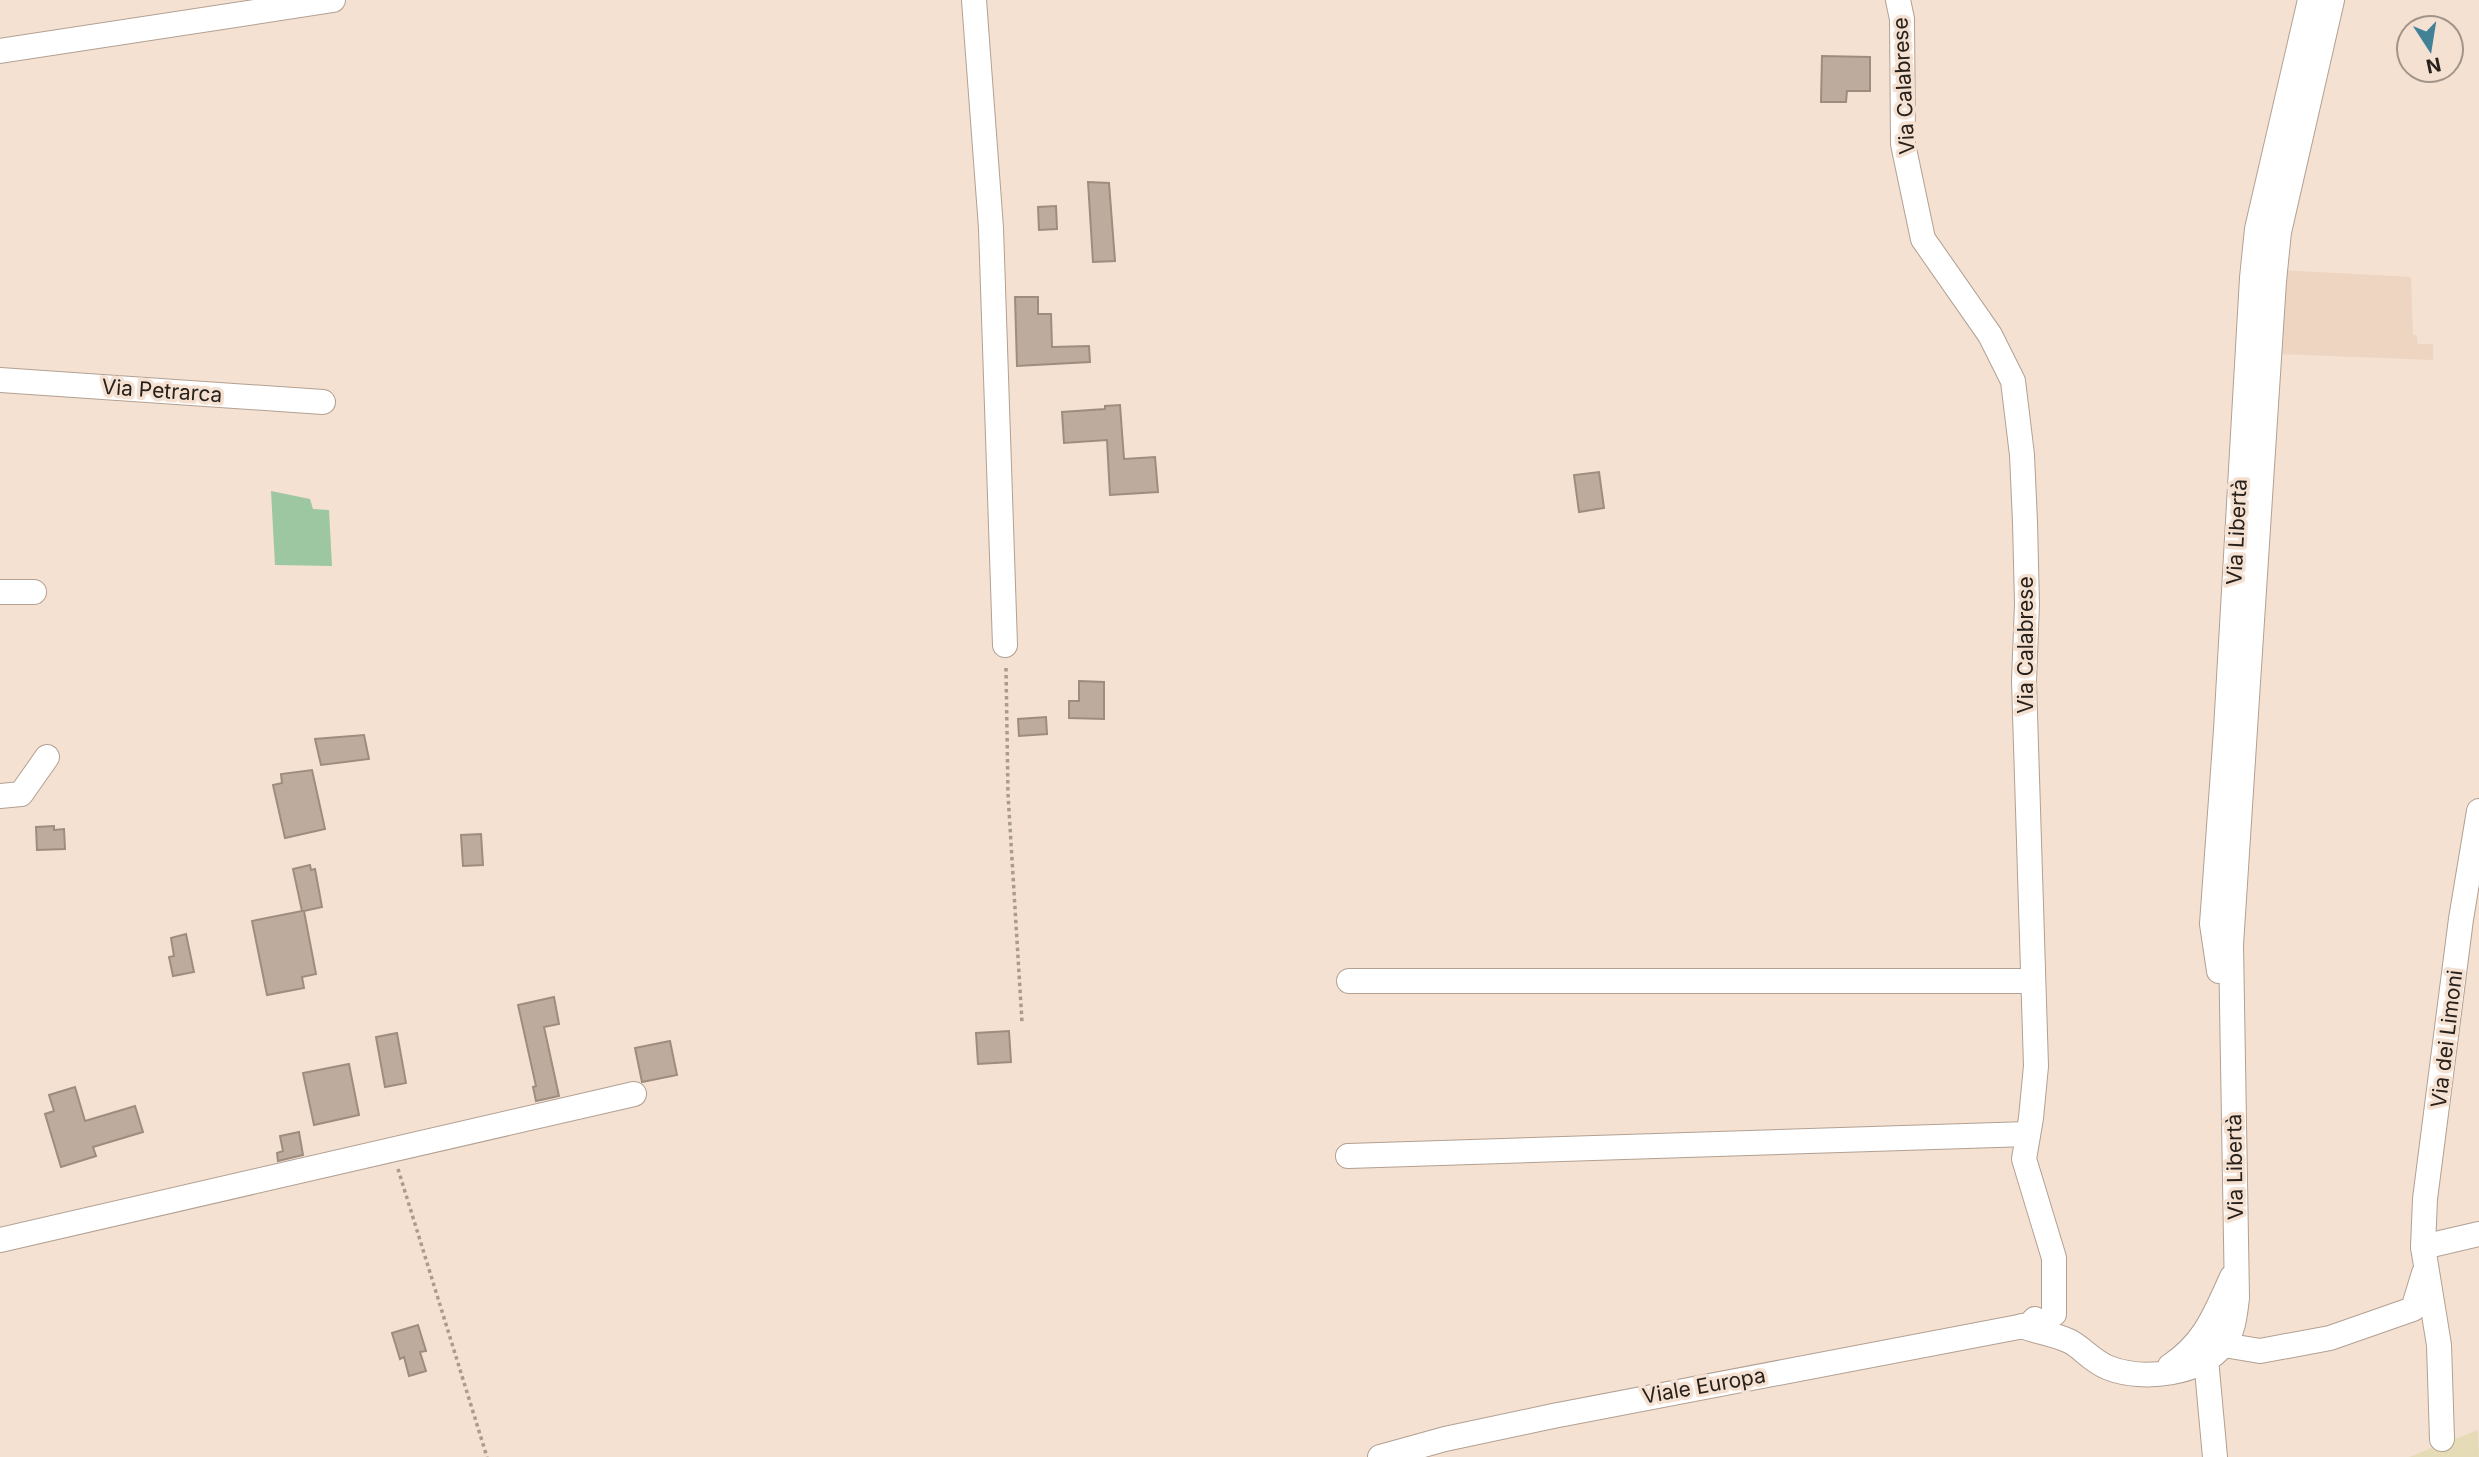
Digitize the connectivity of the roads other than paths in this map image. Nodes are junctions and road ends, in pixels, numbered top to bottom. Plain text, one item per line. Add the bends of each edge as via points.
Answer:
1 (333, 0) edge
2 (974, 0) edge
3 (1898, 0) edge
4 (2310, 0) edge
5 (2332, 0) edge
6 (0, 51) edge
7 (2263, 279) junction
8 (0, 380) edge
9 (323, 402) dead end
10 (0, 592) edge
11 (34, 592) dead end
12 (1005, 645) road end
13 (47, 757) dead end
14 (0, 796) edge
15 (2479, 811) edge
16 (1349, 981) dead end
17 (2032, 981) junction
18 (634, 1094) dead end
19 (2028, 1135) junction
20 (1348, 1156) dead end
21 (2479, 1234) edge
22 (0, 1240) edge
23 (2424, 1258) junction
24 (2237, 1266) junction
25 (2054, 1314) junction
26 (2026, 1325) junction
27 (2070, 1341) junction
28 (2215, 1352) junction
29 (2157, 1373) junction
30 (2442, 1439) dead end
31 (1380, 1457) edge
32 (2215, 1457) edge

1 - 6 street
2 - 12 street via 991,228
3 - 17 street, Via Calabrese via 1903,144 1923,239 1990,335 2013,381 2025,522
4 - 7 street, Via Libertà via 2258,229
5 - 7 street, Via Libertà via 2279,232
7 - 24 street, Via Libertà via 2236,730 2212,924 2233,1069
8 - 9 street, Via Petrarca
10 - 11 street
13 - 14 street via 21,794
15 - 23 street, Via dei Limoni via 2425,1199
16 - 17 street
17 - 19 street, Via Calabrese via 2036,1066
18 - 22 street
19 - 20 street
19 - 25 street, Via Calabrese via 2024,1159 2054,1258
21 - 23 street
23 - 28 street via 2413,1309 2330,1338 2260,1351
23 - 30 street via 2439,1345
24 - 28 street, Via Libertà via 2233,1328
24 - 29 street via 2196,1345
25 - 26 street, Viale Europa via 2038,1315
25 - 27 street via 2069,1326
26 - 27 street
26 - 31 street, Viale Europa via 1577,1411
27 - 29 street via 2092,1360 2111,1368 2130,1374
28 - 29 street via 2187,1368
28 - 32 street

